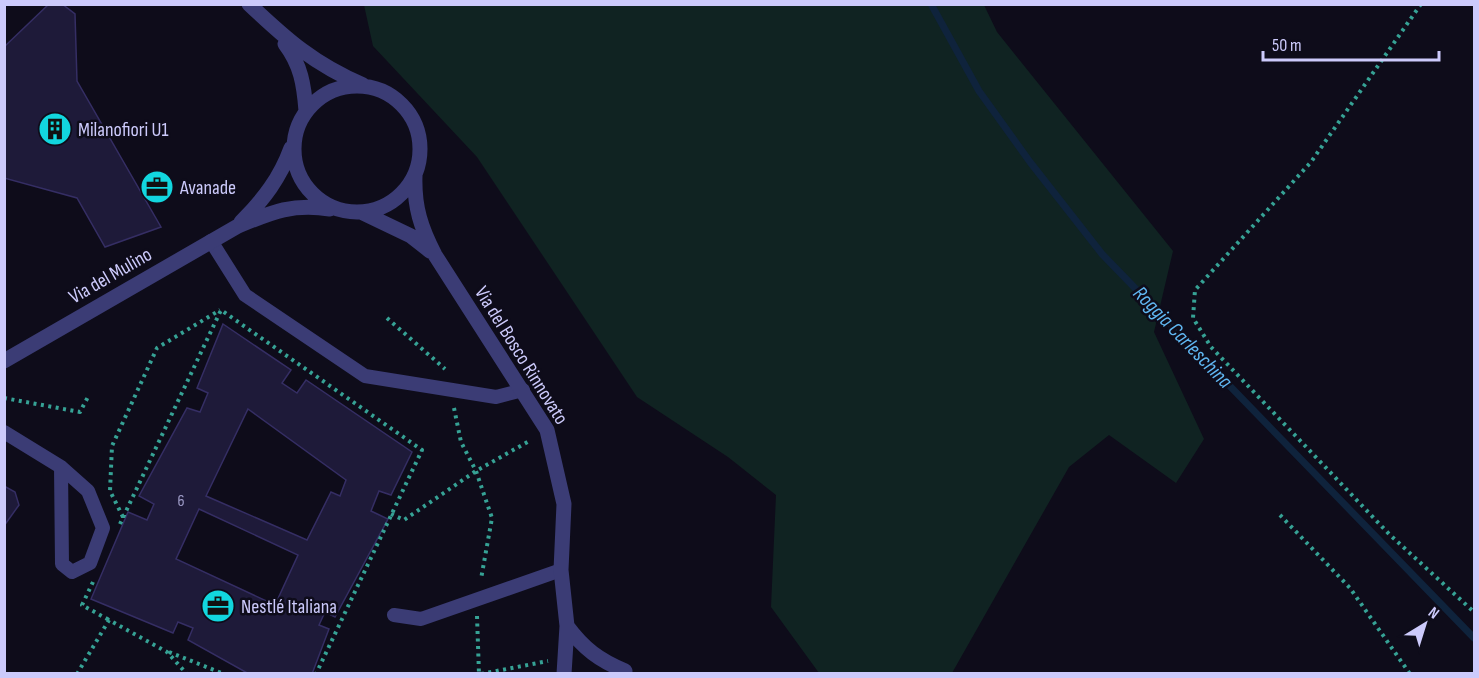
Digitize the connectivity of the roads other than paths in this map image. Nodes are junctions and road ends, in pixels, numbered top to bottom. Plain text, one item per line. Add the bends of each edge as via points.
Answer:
1 (249, 4) edge
2 (269, 23) junction
3 (369, 87) junction
4 (306, 111) junction
5 (294, 142) junction
6 (415, 176) junction
7 (339, 210) junction
8 (362, 213) junction
9 (238, 226) junction
10 (211, 241) junction
11 (435, 255) junction
12 (4, 361) edge
13 (523, 390) junction
14 (4, 432) edge
15 (61, 467) junction
16 (561, 570) junction
17 (394, 615) dead end
18 (567, 626) junction
19 (564, 666) edge
20 (625, 673) edge

1 - 2 street
2 - 3 street via 298,50
2 - 4 street via 295,57 304,82
3 - 4 street via 334,90
3 - 6 street via 387,93 413,120 420,148
4 - 5 street
5 - 7 street via 295,165 304,185 319,201
5 - 9 street, Via del Mulino via 282,173
6 - 8 street via 393,202
6 - 11 street, Via del Bosco Rinnovato via 414,203
7 - 8 street
7 - 9 street, Via del Mulino via 305,205
8 - 11 street, Via del Bosco Rinnovato via 387,222
9 - 10 street, Via del Mulino
10 - 12 street, Via del Mulino
10 - 13 lane via 245,295 365,376 496,397
11 - 13 street, Via del Bosco Rinnovato
13 - 16 street, Via del Bosco Rinnovato via 547,430 564,504
14 - 15 lane
15 - 15 lane via 62,564 72,572 90,563 103,528 88,491
16 - 17 lane via 421,619
16 - 18 street, Via del Bosco Rinnovato
18 - 19 street, Via del Bosco Rinnovato
18 - 20 street via 596,658

